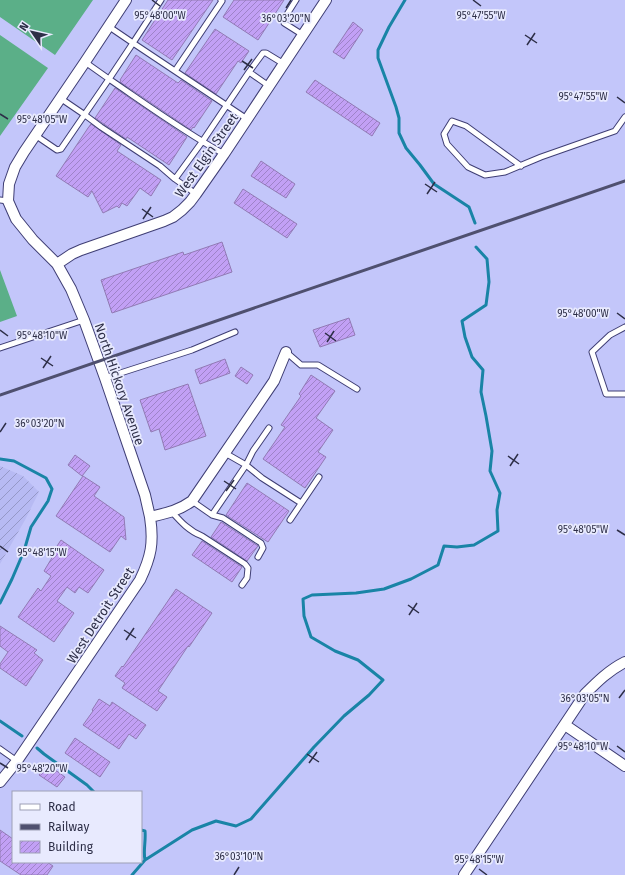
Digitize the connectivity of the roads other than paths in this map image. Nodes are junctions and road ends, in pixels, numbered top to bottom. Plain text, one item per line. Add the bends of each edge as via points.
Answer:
1 (126, 0) edge
2 (161, 0) edge
3 (222, 0) edge
4 (296, 0) edge
5 (326, 0) edge
6 (108, 26) junction
7 (303, 35) junction
8 (132, 43) junction
9 (85, 62) junction
10 (284, 64) junction
11 (175, 71) junction
12 (249, 72) junction
13 (109, 79) junction
14 (269, 86) junction
15 (60, 98) junction
16 (227, 106) junction
17 (85, 115) junction
18 (625, 117) edge
19 (247, 119) junction
20 (35, 135) junction
21 (202, 142) junction
22 (224, 154) junction
23 (521, 166) junction
24 (175, 179) junction
25 (196, 194) junction
26 (4, 201) edge
27 (56, 264) junction
28 (84, 320) junction
29 (625, 327) edge
30 (235, 332) dead end
31 (0, 348) edge
32 (286, 352) joint
33 (104, 378) junction
34 (356, 389) dead end
35 (625, 394) edge
36 (269, 428) dead end
37 (225, 453) junction
38 (246, 465) junction
39 (319, 477) dead end
40 (192, 501) junction
41 (301, 503) junction
42 (172, 512) junction
43 (212, 515) junction
44 (150, 517) junction
45 (290, 520) dead end
46 (258, 557) dead end
47 (242, 585) dead end
48 (625, 662) edge
49 (565, 725) junction
50 (0, 749) edge
51 (17, 761) junction
52 (625, 766) edge
53 (0, 782) edge
54 (464, 875) edge

1 - 6 street
2 - 8 lane
3 - 11 lane
4 - 7 lane via 284,23
5 - 7 street, West Elgin Street
6 - 8 lane
6 - 9 street
7 - 10 street, West Elgin Street
8 - 11 lane
8 - 13 lane
9 - 13 lane
9 - 15 street
10 - 12 lane via 266,52
10 - 14 street, West Elgin Street
11 - 16 lane
12 - 14 lane
12 - 16 lane
13 - 17 lane
13 - 21 lane
14 - 19 street, West Elgin Street
15 - 17 lane
15 - 20 street
16 - 19 lane
16 - 21 lane
17 - 20 lane via 61,149 57,150
17 - 24 lane
18 - 23 lane via 615,131
19 - 22 street, West Elgin Street
20 - 26 street via 15,167
21 - 22 lane
21 - 24 lane
22 - 25 street, West Elgin Street
23 - 23 lane via 485,175 468,167 447,144 444,134 452,121 466,126
24 - 25 lane
25 - 27 street, West Elgin Street via 173,217 81,250
26 - 27 street, North Hickory Avenue via 33,240
27 - 28 street, North Hickory Avenue via 71,289
28 - 31 lane
28 - 33 street, North Hickory Avenue
29 - 35 lane via 610,335 592,352 606,394
30 - 33 lane via 192,350
32 - 34 lane via 301,365 318,365
32 - 37 street via 274,381
33 - 44 street, North Hickory Avenue
36 - 38 lane
37 - 38 lane
37 - 40 street
38 - 41 lane
38 - 43 lane
39 - 41 lane
40 - 42 street
40 - 43 lane
41 - 45 lane
42 - 44 street
42 - 47 lane via 182,524 248,568 247,578
43 - 46 lane via 223,518 261,543 263,548
44 - 51 street, West Detroit Street via 152,546 140,580
48 - 49 street via 600,679 585,694
49 - 52 street
49 - 54 street
50 - 51 lane
51 - 53 street, West Detroit Street

